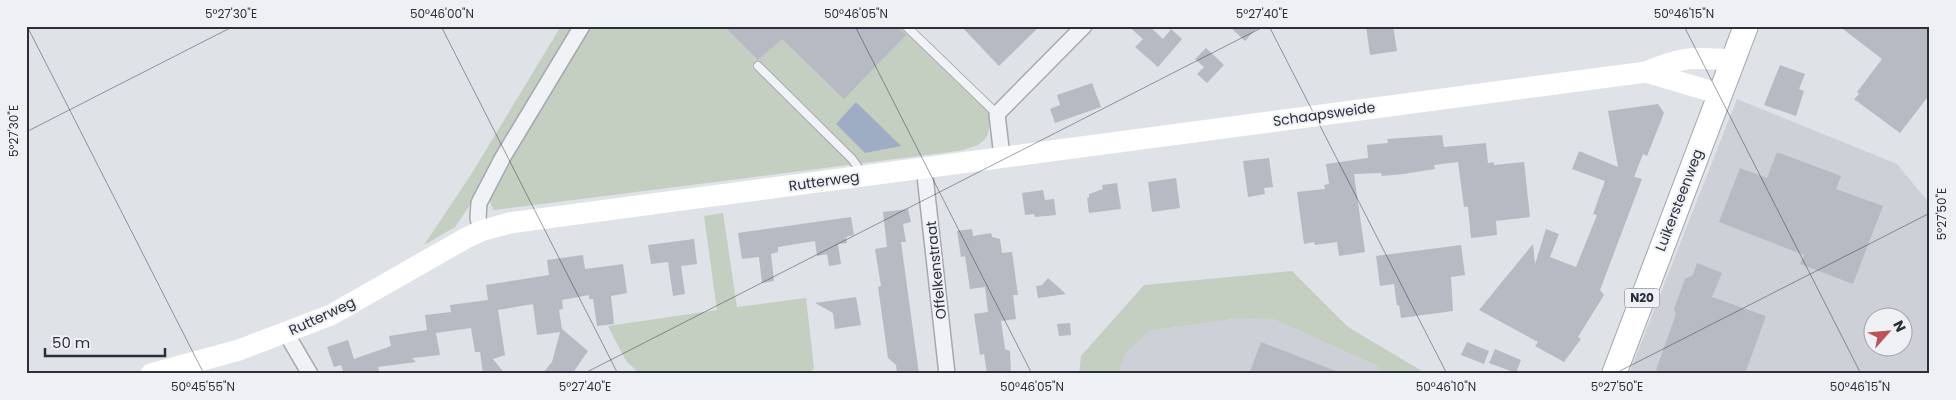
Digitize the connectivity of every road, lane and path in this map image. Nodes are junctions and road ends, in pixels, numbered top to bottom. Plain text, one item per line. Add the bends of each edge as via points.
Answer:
1 (582, 26) edge
2 (906, 26) edge
3 (1084, 26) edge
4 (1746, 26) edge
5 (1733, 60) junction
6 (758, 66) dead end
7 (1646, 72) junction
8 (1720, 94) junction
9 (997, 114) junction
10 (1002, 158) junction
11 (924, 167) junction
12 (864, 176) junction
13 (481, 231) junction
14 (286, 333) junction
15 (150, 374) edge
16 (310, 374) edge
17 (947, 374) edge
18 (1614, 374) edge

1 - 13 street via 479,203
2 - 9 lane
3 - 9 street
4 - 5 main road, Luikersteenweg / N20
5 - 7 street, Schaapsweide via 1692,57 1670,61
5 - 8 main road, Luikersteenweg / N20
6 - 12 lane via 852,159
7 - 8 street, Schaapsweide
7 - 10 street, Schaapsweide
8 - 18 main road, Luikersteenweg / N20
9 - 10 street
10 - 11 street, Rutterweg
11 - 12 street, Rutterweg
11 - 17 street, Offelkenstraat
12 - 13 street, Rutterweg via 509,223
13 - 14 street, Rutterweg via 331,315
14 - 15 street, Rutterweg via 239,350
14 - 16 street

